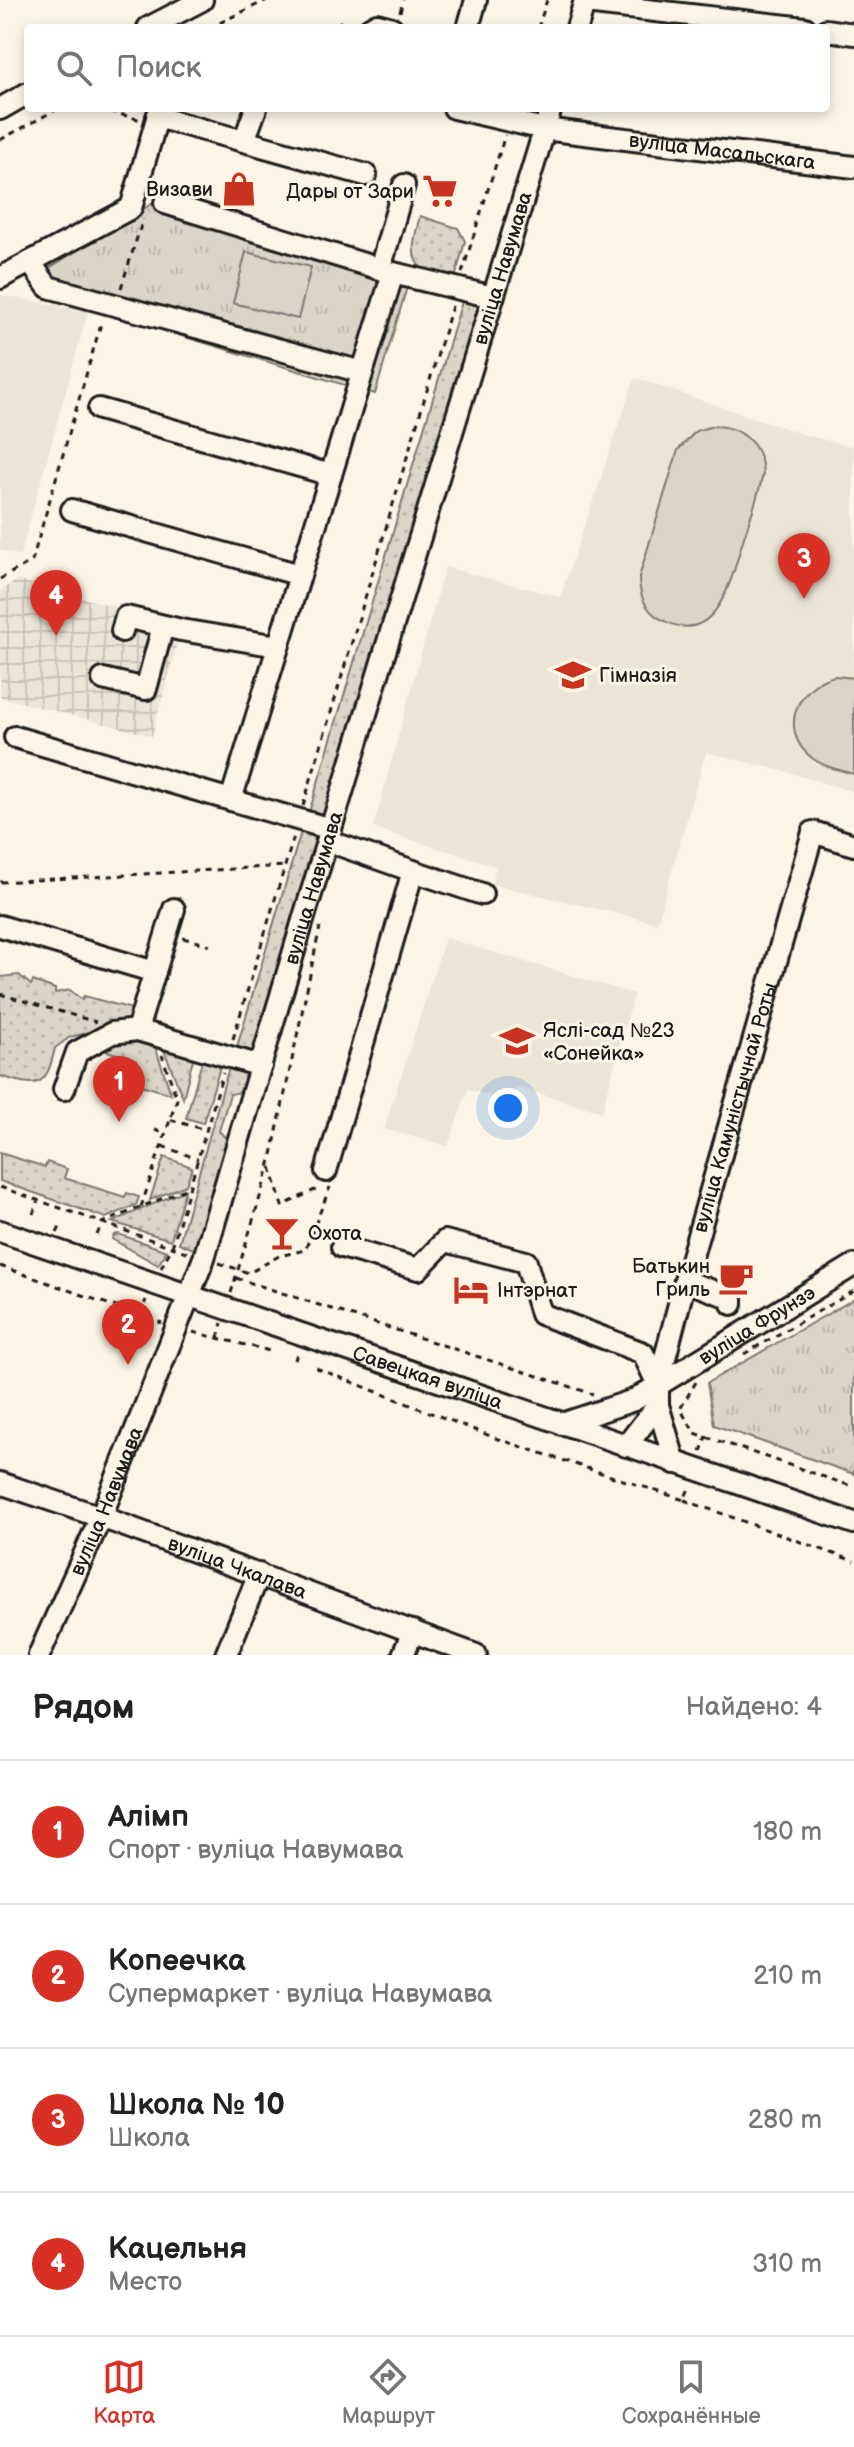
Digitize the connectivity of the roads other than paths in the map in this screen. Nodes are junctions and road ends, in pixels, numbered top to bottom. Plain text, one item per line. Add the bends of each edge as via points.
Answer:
1 (202, 0) edge
2 (476, 0) edge
3 (585, 1) edge
4 (163, 24) edge
5 (469, 24) edge
6 (578, 24) edge
7 (772, 24) edge
8 (830, 31) edge
9 (854, 34) edge
10 (24, 95) edge
11 (0, 109) edge
12 (255, 112) edge
13 (470, 112) edge
14 (550, 112) edge
15 (157, 116) edge
16 (544, 129) junction
17 (244, 141) junction
18 (854, 167) edge
19 (366, 175) dead end
20 (404, 185) dead end
21 (165, 203) dead end
22 (30, 262) junction
23 (386, 271) junction
24 (0, 278) edge
25 (493, 297) junction
26 (362, 372) junction
27 (99, 409) dead end
28 (331, 475) junction
29 (72, 510) dead end
30 (300, 575) junction
31 (163, 626) junction
32 (122, 631) dead end
33 (278, 646) junction
34 (103, 679) dead end
35 (15, 737) dead end
36 (231, 800) junction
37 (329, 835) junction
38 (854, 845) edge
39 (413, 871) junction
40 (482, 894) dead end
41 (174, 909) dead end
42 (0, 926) edge
43 (155, 972) junction
44 (146, 1032) junction
45 (261, 1066) junction
46 (64, 1089) dead end
47 (326, 1171) dead end
48 (0, 1231) edge
49 (342, 1247) dead end
50 (854, 1265) edge
51 (685, 1281) junction
52 (190, 1295) junction
53 (732, 1304) dead end
54 (658, 1395) junction
55 (634, 1400) junction
56 (562, 1424) junction
57 (626, 1446) junction
58 (675, 1463) junction
59 (0, 1483) edge
60 (101, 1517) junction
61 (854, 1523) edge
62 (259, 1574) junction
63 (413, 1631) junction
64 (39, 1655) edge
65 (226, 1655) edge
66 (403, 1655) edge
67 (476, 1655) edge

1 - 4 street
2 - 5 street
3 - 6 street
3 - 7 street
8 - 9 street
10 - 11 street
12 - 17 street
13 - 16 street, вуліца Масальскага
14 - 16 street, вуліца Навумава
15 - 17 street
15 - 22 street via 131,208
16 - 18 street, вуліца Масальскага
16 - 25 street, вуліца Навумава
17 - 19 street
20 - 23 street
21 - 23 street
22 - 24 street
22 - 26 street via 48,287
23 - 25 street
23 - 26 street
25 - 37 street, вуліца Навумава
26 - 28 street
27 - 28 street
28 - 30 street
29 - 30 street
30 - 33 street
31 - 32 street via 126,617
31 - 33 street
31 - 34 street via 146,689
33 - 36 street
35 - 36 street
36 - 37 street via 299,820
37 - 39 street
37 - 45 street, вуліца Навумава
38 - 51 street, вуліца Камуністычнай Роты via 813,832
39 - 40 street
39 - 47 street
41 - 43 street
42 - 43 street
43 - 44 street
44 - 45 street
44 - 46 street via 112,1033 77,1052
45 - 52 street, вуліца Навумава
48 - 52 street, Савецкая вуліца
49 - 54 street via 418,1269 445,1241 526,1262 541,1314 643,1353
50 - 54 street, вуліца Фрунзэ
51 - 53 street via 732,1298
51 - 54 street, вуліца Камуністычнай Роты
52 - 56 street, Савецкая вуліца
52 - 60 street, вуліца Навумава
54 - 55 street, вуліца Фрунзэ
54 - 57 street, вуліца Фрунзэ
54 - 58 street
55 - 56 street, вуліца Фрунзэ
55 - 57 street
56 - 57 street, Савецкая вуліца
57 - 58 street, Савецкая вуліца
58 - 61 street, Савецкая вуліца
59 - 60 street, вуліца Чкалава
60 - 62 street, вуліца Чкалава
60 - 64 street, вуліца Навумава
62 - 63 street, вуліца Чкалава
62 - 65 street
63 - 66 street
63 - 67 street, вуліца Чкалава

